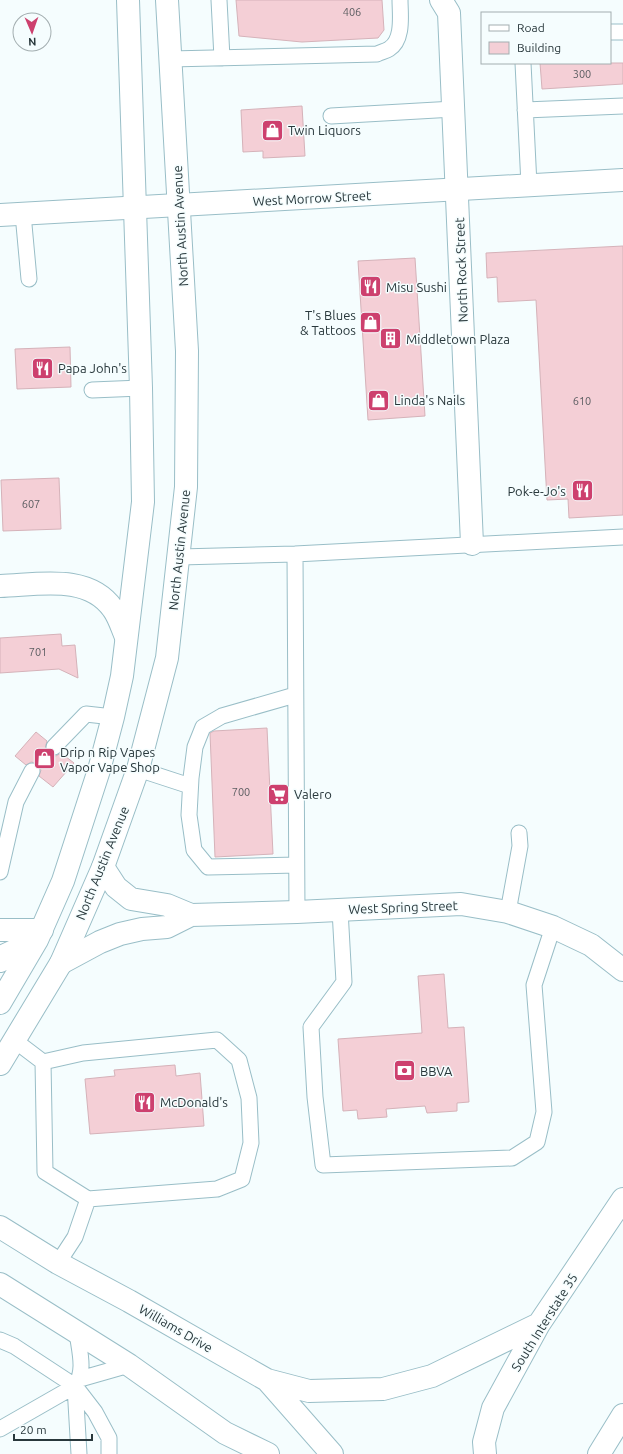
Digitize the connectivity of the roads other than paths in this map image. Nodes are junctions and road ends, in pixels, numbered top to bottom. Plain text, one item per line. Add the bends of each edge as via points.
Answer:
1 (128, 0) edge
2 (167, 0) edge
3 (220, 0) edge
4 (400, 0) edge
5 (441, 0) edge
6 (611, 32) edge
7 (623, 32) edge
8 (222, 58) junction
9 (170, 60) junction
10 (523, 64) edge
11 (623, 106) edge
12 (454, 108) junction
13 (525, 110) junction
14 (331, 116) dead end
15 (623, 180) edge
16 (529, 185) junction
17 (458, 189) junction
18 (178, 205) junction
19 (135, 208) junction
20 (23, 214) junction
21 (0, 216) edge
22 (29, 279) dead end
23 (141, 388) junction
24 (92, 390) dead end
25 (623, 537) edge
26 (472, 544) junction
27 (295, 554) junction
28 (180, 557) junction
29 (0, 586) edge
30 (126, 637) junction
31 (295, 695) junction
32 (113, 717) junction
33 (54, 747) dead end
34 (138, 769) junction
35 (32, 771) dead end
36 (190, 786) junction
37 (519, 833) dead end
38 (296, 865) junction
39 (103, 867) junction
40 (0, 872) edge
41 (340, 910) junction
42 (297, 912) junction
43 (508, 912) junction
44 (191, 915) junction
45 (553, 927) junction
46 (0, 930) edge
47 (39, 935) junction
48 (0, 961) edge
49 (61, 963) junction
50 (623, 970) edge
51 (0, 1003) edge
52 (14, 1040) junction
53 (43, 1062) junction
54 (0, 1064) edge
55 (88, 1199) junction
56 (623, 1199) edge
57 (0, 1226) edge
58 (58, 1262) junction
59 (0, 1284) edge
60 (539, 1324) junction
61 (77, 1332) junction
62 (0, 1340) edge
63 (129, 1365) junction
64 (267, 1380) junction
65 (78, 1382) junction
66 (623, 1415) edge
67 (0, 1429) edge
68 (225, 1433) junction
69 (79, 1454) edge
70 (109, 1454) edge
71 (240, 1454) edge
72 (268, 1454) edge
73 (332, 1454) edge
74 (485, 1454) edge
75 (599, 1454) edge

1 - 19 main road
2 - 9 main road, North Austin Avenue
3 - 8 lane
4 - 8 lane via 400,26 396,40 390,48 377,54
5 - 12 main road, North Rock Street via 449,13
6 - 7 lane
8 - 9 lane
9 - 18 main road, North Austin Avenue
10 - 13 lane
11 - 13 lane
12 - 14 lane
12 - 17 main road, North Rock Street
13 - 16 lane
15 - 16 main road, West Morrow Street
16 - 17 main road, West Morrow Street
17 - 18 main road, West Morrow Street
17 - 26 main road, North Rock Street
18 - 19 main road, West Morrow Street
18 - 28 main road, North Austin Avenue via 187,351 186,487
19 - 20 main road, West Morrow Street
19 - 23 main road
20 - 21 main road, West Morrow Street
20 - 22 lane
23 - 24 lane
23 - 30 main road via 143,502
25 - 26 lane
26 - 27 lane
27 - 28 lane
27 - 31 lane
28 - 34 main road, North Austin Avenue via 167,658
29 - 30 main road via 63,583 84,587 101,596 114,609
30 - 32 main road via 122,676
31 - 36 lane via 222,716 203,727 195,747
31 - 38 lane
32 - 33 lane via 86,714
32 - 47 main road via 84,823 64,881
34 - 36 lane
34 - 39 main road, North Austin Avenue
35 - 40 lane via 16,802
36 - 38 lane via 189,815 194,850 208,867
37 - 43 lane via 520,846
38 - 42 lane
39 - 44 main road, West Spring Street via 116,887 131,899 167,905
39 - 49 main road, North Austin Avenue
41 - 42 main road, West Spring Street
41 - 43 main road, West Spring Street via 461,904
41 - 45 lane via 344,982 311,1028 315,1097 323,1165 512,1158 537,1142 544,1112 534,985
42 - 44 main road, West Spring Street
43 - 45 main road, West Spring Street
44 - 49 main road, West Spring Street via 167,927 120,934
45 - 50 main road, West Spring Street via 591,945
46 - 47 main road
47 - 48 main road via 3,956
47 - 51 main road
49 - 52 main road, North Austin Avenue
52 - 53 lane
52 - 54 main road, North Austin Avenue
53 - 55 lane via 45,1172
53 - 55 lane via 83,1053 217,1040 239,1060 249,1098 251,1143 242,1178 217,1189
55 - 58 lane via 75,1237
56 - 60 main road, South Interstate 35
57 - 58 main road, Williams Drive
58 - 64 main road, Williams Drive
59 - 61 main road
60 - 64 main road via 432,1376 383,1389 310,1391
60 - 74 main road, South Interstate 35 via 493,1408 484,1442
61 - 63 main road
61 - 65 lane via 80,1357
62 - 65 lane
63 - 65 lane
63 - 68 main road
64 - 73 main road, Williams Drive
65 - 67 lane
65 - 69 lane
65 - 70 lane via 109,1438
66 - 75 main road
68 - 71 main road
68 - 72 main road

